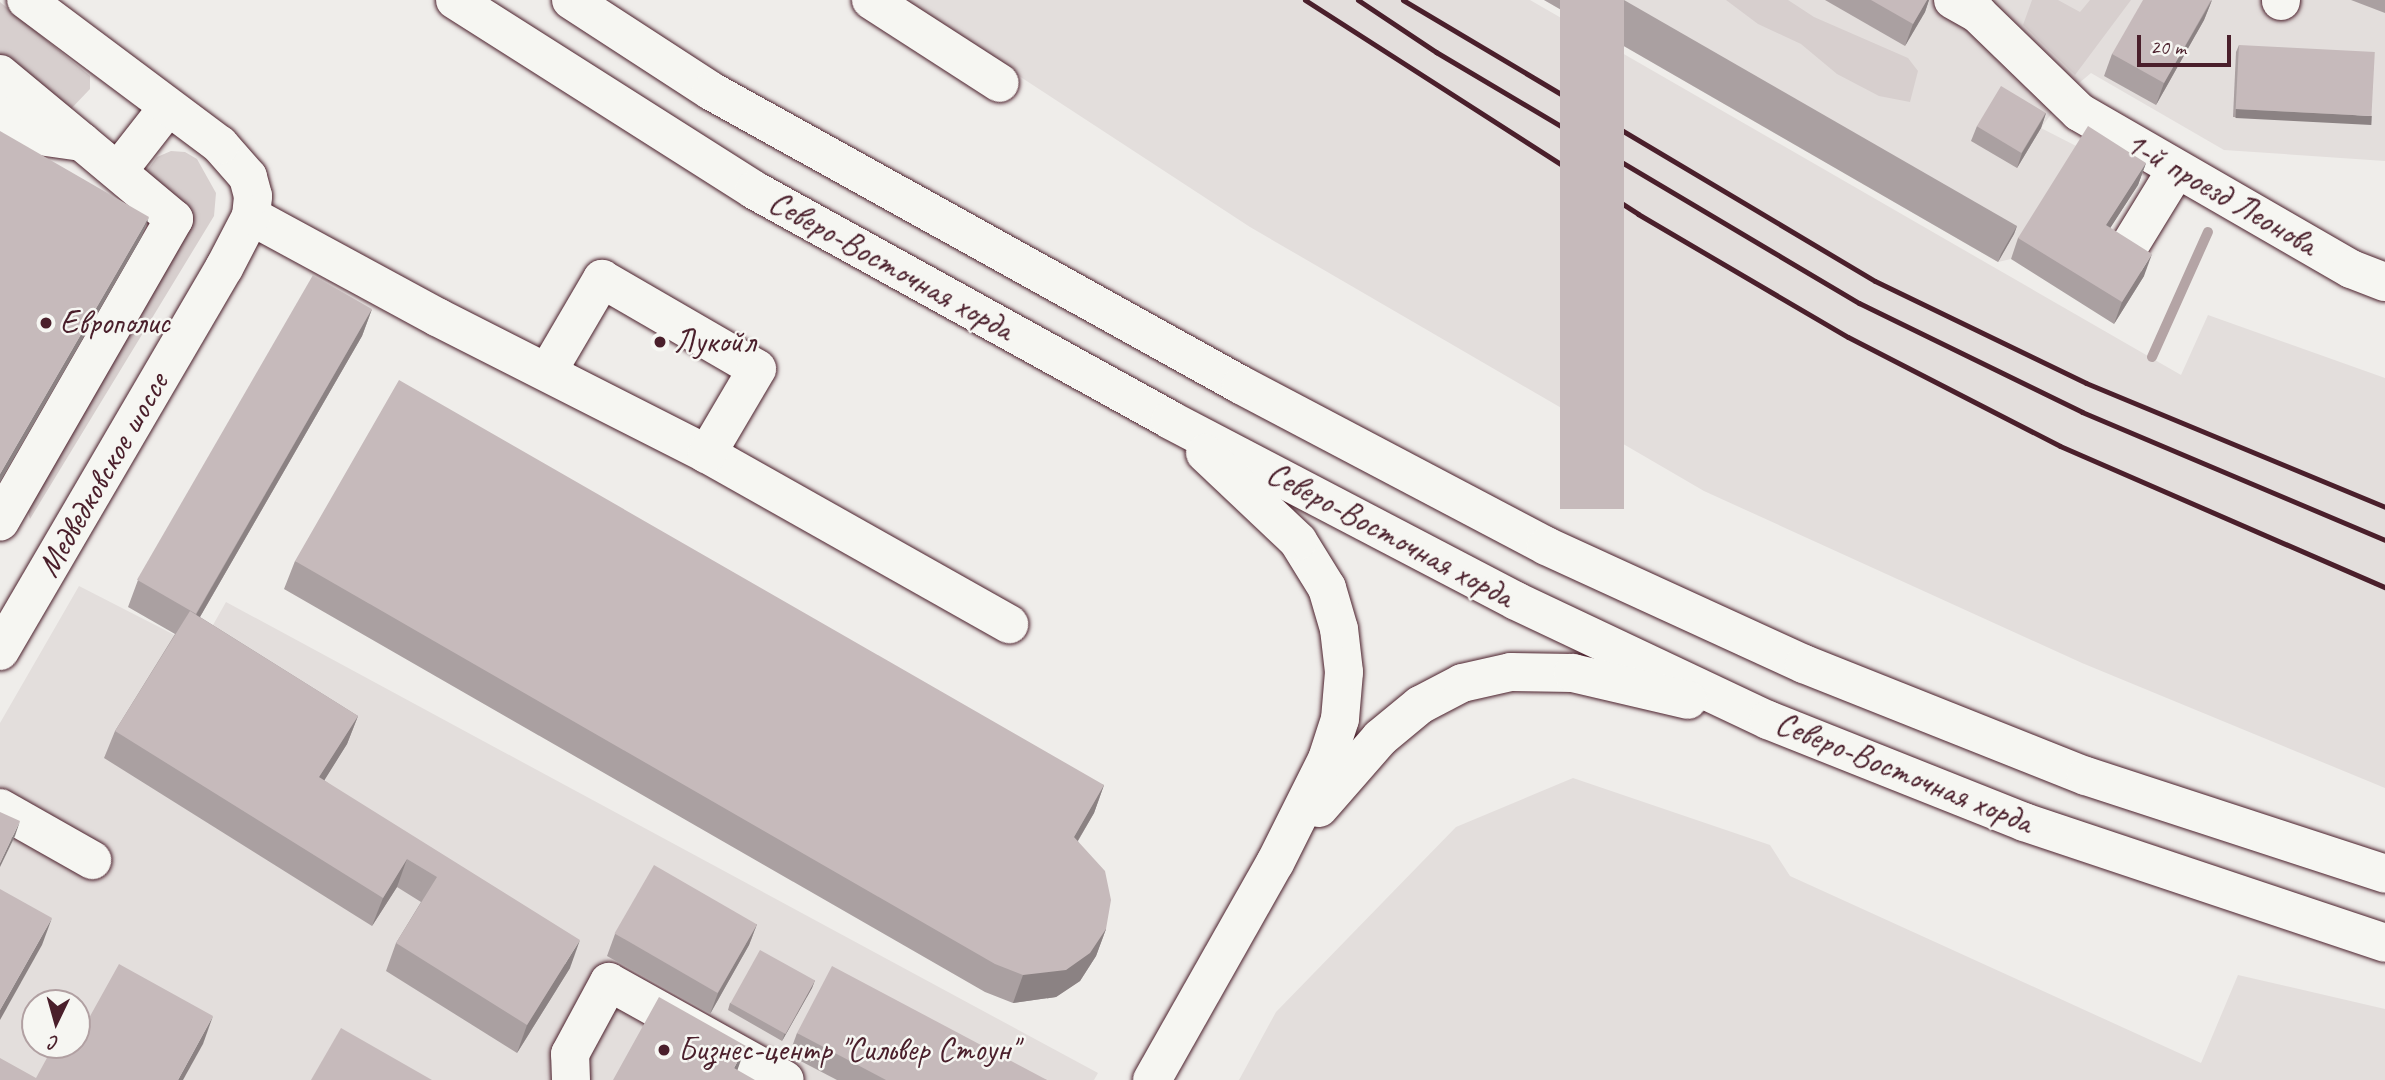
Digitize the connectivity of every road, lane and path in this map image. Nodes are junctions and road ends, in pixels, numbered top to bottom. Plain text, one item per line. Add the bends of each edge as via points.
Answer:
1 (26, 0) edge
2 (455, 0) edge
3 (571, 0) edge
4 (871, 0) edge
5 (1973, 5) edge
6 (1000, 83) dead end
7 (9, 96) edge
8 (168, 107) junction
9 (2176, 170) junction
10 (118, 172) junction
11 (251, 216) junction
12 (2130, 245) edge
13 (2385, 282) edge
14 (548, 371) junction
15 (1170, 420) junction
16 (707, 454) junction
17 (0, 521) edge
18 (1009, 624) dead end
19 (0, 651) edge
20 (1768, 720) junction
21 (0, 808) edge
22 (2191, 813) junction
23 (2385, 857) edge
24 (92, 860) dead end
25 (1275, 863) junction
26 (2385, 874) edge
27 (2385, 943) edge
28 (571, 1080) edge
29 (785, 1080) edge
30 (1152, 1080) edge

1 - 8 main road
2 - 15 main road, Северо-Восточная хорда via 754,190
3 - 22 main road, Северо-Восточная хорда via 711,91 1241,385 1546,546 1804,664
4 - 6 main road
5 - 9 main road, 1-й проезд Леонова via 2079,112
7 - 10 main road via 32,135 82,142
8 - 10 main road
8 - 11 main road via 237,160 253,196
9 - 12 main road
9 - 13 main road, 1-й проезд Леонова via 2351,269
10 - 17 main road via 174,219
11 - 14 main road
11 - 19 main road, Медведковское шоссе
14 - 16 main road
14 - 16 main road via 602,279 757,369
15 - 20 main road, Северо-Восточная хорда via 1516,601
15 - 25 main road via 1298,541 1327,588 1339,629 1344,672 1340,719 1327,759
16 - 18 main road
20 - 25 main road via 1573,673 1511,672 1462,683 1420,705 1380,738
20 - 27 main road, Северо-Восточная хорда via 2024,822
21 - 24 main road
22 - 23 main road
22 - 26 main road, Северо-Восточная хорда
25 - 30 main road
28 - 29 main road via 570,1054 608,982

